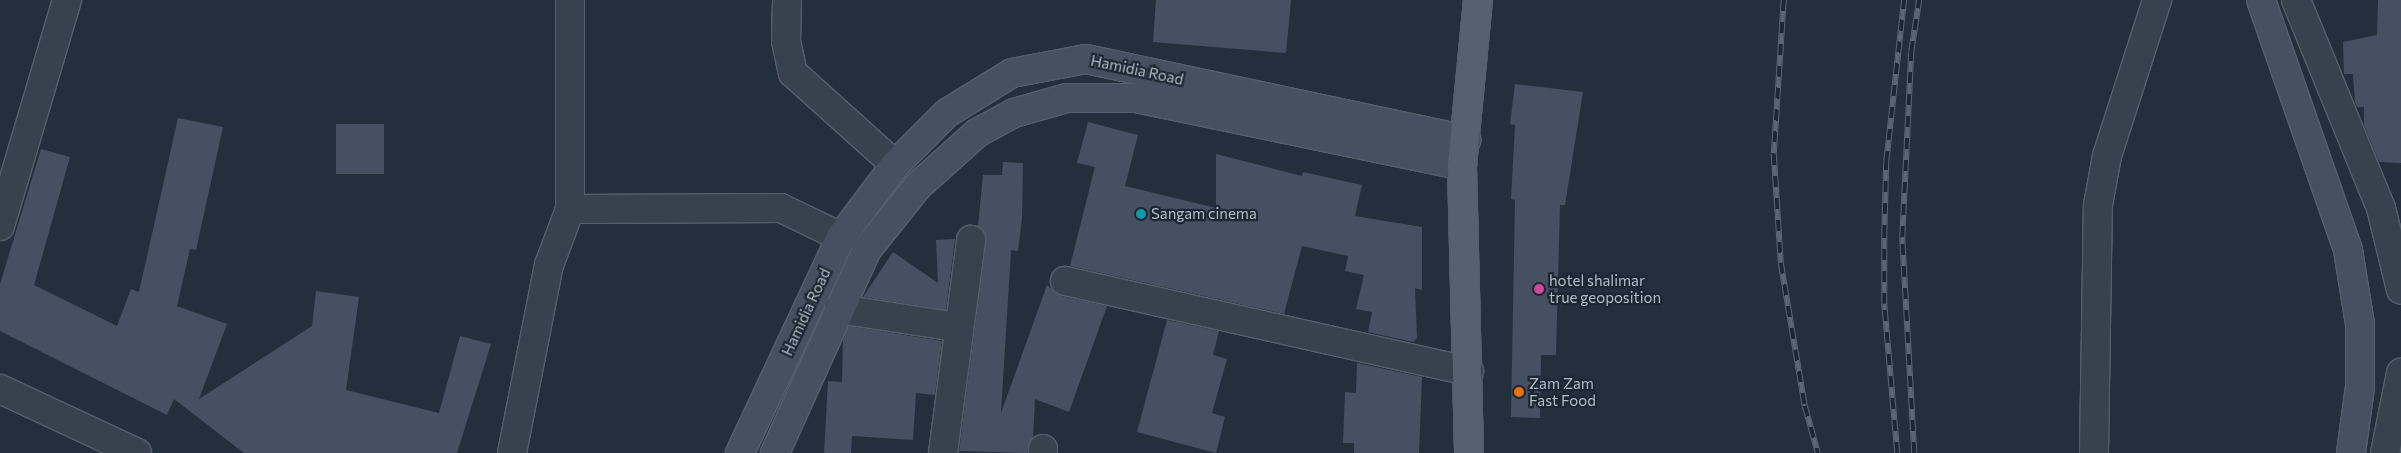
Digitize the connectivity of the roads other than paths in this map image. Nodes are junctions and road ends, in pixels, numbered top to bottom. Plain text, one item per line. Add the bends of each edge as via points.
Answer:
1 (67, 0) edge
2 (570, 0) edge
3 (787, 0) edge
4 (1478, 0) edge
5 (2157, 0) edge
6 (2261, 0) edge
7 (2296, 0) edge
8 (1072, 61) junction
9 (1078, 97) junction
10 (1464, 153) junction
11 (895, 165) junction
12 (2391, 208) edge
13 (570, 210) junction
14 (0, 226) edge
15 (841, 237) junction
16 (971, 240) dead end
17 (1065, 281) dead end
18 (2401, 290) edge
19 (839, 309) junction
20 (956, 327) junction
21 (1469, 371) junction
22 (2401, 373) edge
23 (0, 389) edge
24 (137, 453) edge
25 (512, 453) edge
26 (740, 453) edge
27 (775, 453) edge
28 (943, 453) edge
29 (1469, 453) edge
30 (2094, 453) edge
31 (2351, 453) edge
32 (2385, 453) edge

1 - 14 street
2 - 13 street
3 - 11 street via 786,41 793,73
4 - 10 main road
5 - 30 street via 2116,127 2098,205
6 - 31 main road via 2348,250 2360,342 2360,387
7 - 12 street
8 - 9 main road
8 - 10 main road, Hamidia Road via 1086,59
8 - 11 main road, Hamidia Road via 1012,73 947,113
9 - 10 main road, Hamidia Road via 1135,98
9 - 19 main road, Hamidia Road via 1040,102 977,133 918,186 866,251
10 - 21 main road
11 - 15 main road, Hamidia Road
12 - 18 street
13 - 15 street via 780,208
13 - 25 street via 549,265
15 - 26 main road, Hamidia Road
16 - 20 street
17 - 21 street
19 - 20 street
19 - 27 main road, Hamidia Road
20 - 28 street
21 - 29 main road
22 - 32 street
23 - 24 street

